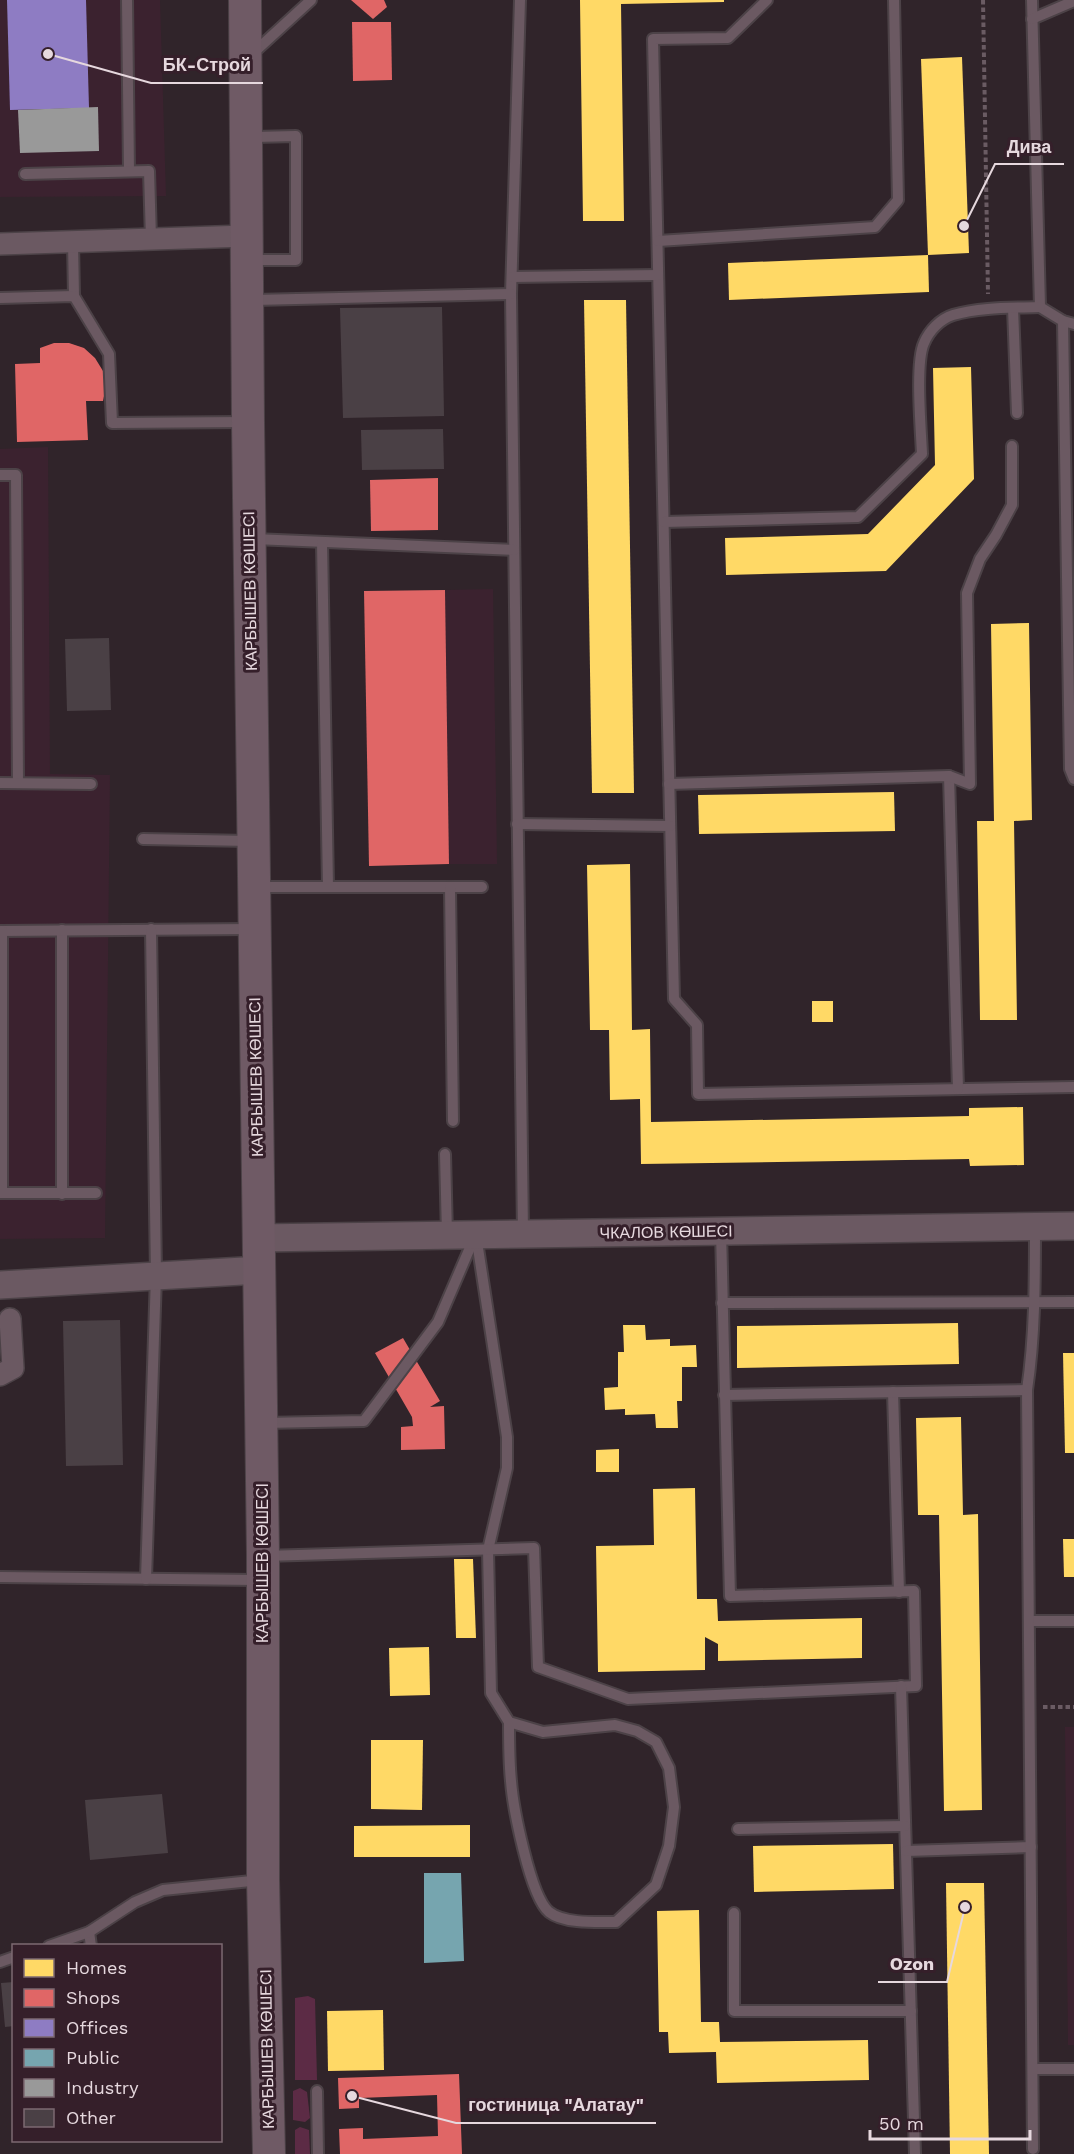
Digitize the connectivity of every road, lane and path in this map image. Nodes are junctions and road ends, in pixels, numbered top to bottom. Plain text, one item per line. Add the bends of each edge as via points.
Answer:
1 (127, 0) edge
2 (245, 0) edge
3 (311, 0) edge
4 (520, 0) edge
5 (767, 0) edge
6 (894, 0) edge
7 (983, 0) edge
8 (1032, 0) edge
9 (1074, 1) edge
10 (1032, 19) junction
11 (245, 60) junction
12 (246, 137) junction
13 (129, 171) junction
14 (25, 174) dead end
15 (151, 239) junction
16 (658, 241) junction
17 (73, 242) junction
18 (0, 244) edge
19 (247, 248) junction
20 (658, 275) junction
21 (512, 277) junction
22 (511, 294) junction
23 (74, 296) junction
24 (0, 298) edge
25 (247, 300) junction
26 (1040, 307) junction
27 (1013, 308) junction
28 (988, 310) junction
29 (1069, 323) edge
30 (1017, 413) dead end
31 (248, 422) junction
32 (1012, 446) dead end
33 (0, 475) edge
34 (663, 522) junction
35 (249, 539) junction
36 (322, 542) junction
37 (514, 550) junction
38 (949, 776) junction
39 (1074, 779) edge
40 (0, 783) edge
41 (18, 783) junction
42 (91, 784) dead end
43 (669, 784) junction
44 (517, 824) junction
45 (670, 826) junction
46 (142, 839) dead end
47 (253, 841) junction
48 (254, 887) junction
49 (328, 887) junction
50 (450, 887) junction
51 (482, 887) dead end
52 (254, 929) junction
53 (62, 930) junction
54 (151, 930) junction
55 (1, 931) edge
56 (1074, 1087) edge
57 (958, 1089) junction
58 (453, 1121) dead end
59 (445, 1154) dead end
60 (1, 1193) edge
61 (96, 1193) dead end
62 (62, 1194) junction
63 (1074, 1226) edge
64 (1035, 1227) junction
65 (721, 1231) junction
66 (523, 1234) junction
67 (447, 1235) junction
68 (476, 1235) junction
69 (258, 1238) junction
70 (259, 1270) junction
71 (156, 1276) junction
72 (0, 1285) edge
73 (1035, 1300) junction
74 (1074, 1302) edge
75 (722, 1303) junction
76 (10, 1319) dead end
77 (0, 1375) edge
78 (1027, 1390) junction
79 (893, 1392) junction
80 (724, 1395) junction
81 (260, 1423) junction
82 (488, 1550) junction
83 (263, 1568) junction
84 (0, 1577) edge
85 (146, 1579) junction
86 (899, 1592) junction
87 (1029, 1621) junction
88 (1074, 1621) edge
89 (901, 1686) junction
90 (1030, 1707) junction
91 (1074, 1707) edge
92 (509, 1722) junction
93 (905, 1826) junction
94 (738, 1829) dead end
95 (1031, 1847) junction
96 (906, 1851) junction
97 (263, 1879) junction
98 (734, 1913) dead end
99 (89, 1932) junction
100 (55, 1944) edge
101 (91, 1944) edge
102 (911, 2011) junction
103 (1034, 2069) junction
104 (1074, 2069) edge
105 (317, 2091) dead end
106 (1033, 2149) dead end
107 (269, 2154) edge
108 (318, 2154) edge
109 (915, 2154) edge

1 - 13 lane
2 - 11 main road, КАРБЫШЕВ КӨШЕСІ
3 - 11 lane
4 - 21 lane
5 - 16 lane via 728,38 653,39
6 - 16 lane via 898,200 875,227
7 - 28 path
8 - 10 lane
9 - 10 lane
10 - 26 lane
11 - 12 main road, КАРБЫШЕВ КӨШЕСІ
12 - 19 main road, КАРБЫШЕВ КӨШЕСІ
12 - 19 lane via 296,136 296,260
13 - 14 lane
13 - 15 lane via 149,171
15 - 17 street
15 - 19 street
16 - 20 lane
17 - 18 street
17 - 23 lane
19 - 25 main road, КАРБЫШЕВ КӨШЕСІ
20 - 21 lane
20 - 34 lane
21 - 22 lane
22 - 25 lane
22 - 37 lane
23 - 24 lane
23 - 31 lane via 109,354 112,423
25 - 31 main road, КАРБЫШЕВ КӨШЕСІ
26 - 27 lane
26 - 29 lane
27 - 28 lane
27 - 30 lane
28 - 34 lane via 950,315 935,326 920,359 922,454 858,517
29 - 39 lane via 1070,769
31 - 35 main road, КАРБЫШЕВ КӨШЕСІ
32 - 38 lane via 1012,505 980,559 967,593 970,784
33 - 41 lane via 16,475
34 - 43 lane
35 - 36 lane
35 - 47 main road, КАРБЫШЕВ КӨШЕСІ
36 - 37 lane
36 - 49 lane
37 - 44 lane
38 - 43 lane
38 - 57 lane
40 - 41 lane
41 - 42 lane
43 - 45 lane
44 - 45 lane
44 - 66 lane
45 - 57 lane via 674,999 696,1025 698,1094
46 - 47 lane
47 - 48 main road, КАРБЫШЕВ КӨШЕСІ
48 - 49 lane
48 - 52 main road, КАРБЫШЕВ КӨШЕСІ
49 - 50 lane
50 - 51 lane
50 - 58 lane
52 - 54 lane
52 - 69 main road, КАРБЫШЕВ КӨШЕСІ
53 - 54 lane
53 - 55 lane
53 - 62 lane
54 - 71 lane
55 - 60 lane
56 - 57 lane
59 - 67 lane
60 - 62 lane
61 - 62 lane
63 - 64 street, ЧКАЛОВ КӨШЕСІ
64 - 65 street, ЧКАЛОВ КӨШЕСІ
64 - 73 lane
65 - 66 street, ЧКАЛОВ КӨШЕСІ
65 - 75 lane
66 - 68 street, ЧКАЛОВ КӨШЕСІ
67 - 68 street, ЧКАЛОВ КӨШЕСІ
67 - 69 street, ЧКАЛОВ КӨШЕСІ
68 - 81 lane via 438,1322 364,1421
68 - 82 lane via 507,1437 507,1468
69 - 70 main road, КАРБЫШЕВ КӨШЕСІ
70 - 71 street
70 - 81 main road, КАРБЫШЕВ КӨШЕСІ
71 - 72 street
71 - 85 lane
73 - 74 lane
73 - 75 lane
73 - 78 lane
75 - 80 lane
76 - 77 street via 13,1368
78 - 79 lane
78 - 87 lane
79 - 80 lane
79 - 86 lane
80 - 86 lane via 730,1596
81 - 83 main road, КАРБЫШЕВ КӨШЕСІ
82 - 83 lane
82 - 89 lane via 534,1548 538,1667 628,1699
82 - 92 lane via 492,1693
83 - 85 lane
83 - 97 main road, КАРБЫШЕВ КӨШЕСІ
84 - 85 lane
86 - 89 lane via 914,1591 916,1686
87 - 88 lane
87 - 90 lane
89 - 93 lane
90 - 91 path
90 - 95 lane
92 - 92 lane via 543,1732 615,1725 656,1742 669,1768 674,1807 669,1846 657,1885 616,1922 577,1922 550,1912 536,1893 511,1783
93 - 94 lane
93 - 96 lane
95 - 96 lane
95 - 103 lane
96 - 102 lane
97 - 99 lane via 163,1890 135,1902
97 - 107 main road, КАРБЫШЕВ КӨШЕСІ
98 - 102 lane via 734,2012
99 - 100 lane
99 - 101 lane
102 - 109 lane
103 - 104 lane
103 - 106 lane
105 - 108 lane

